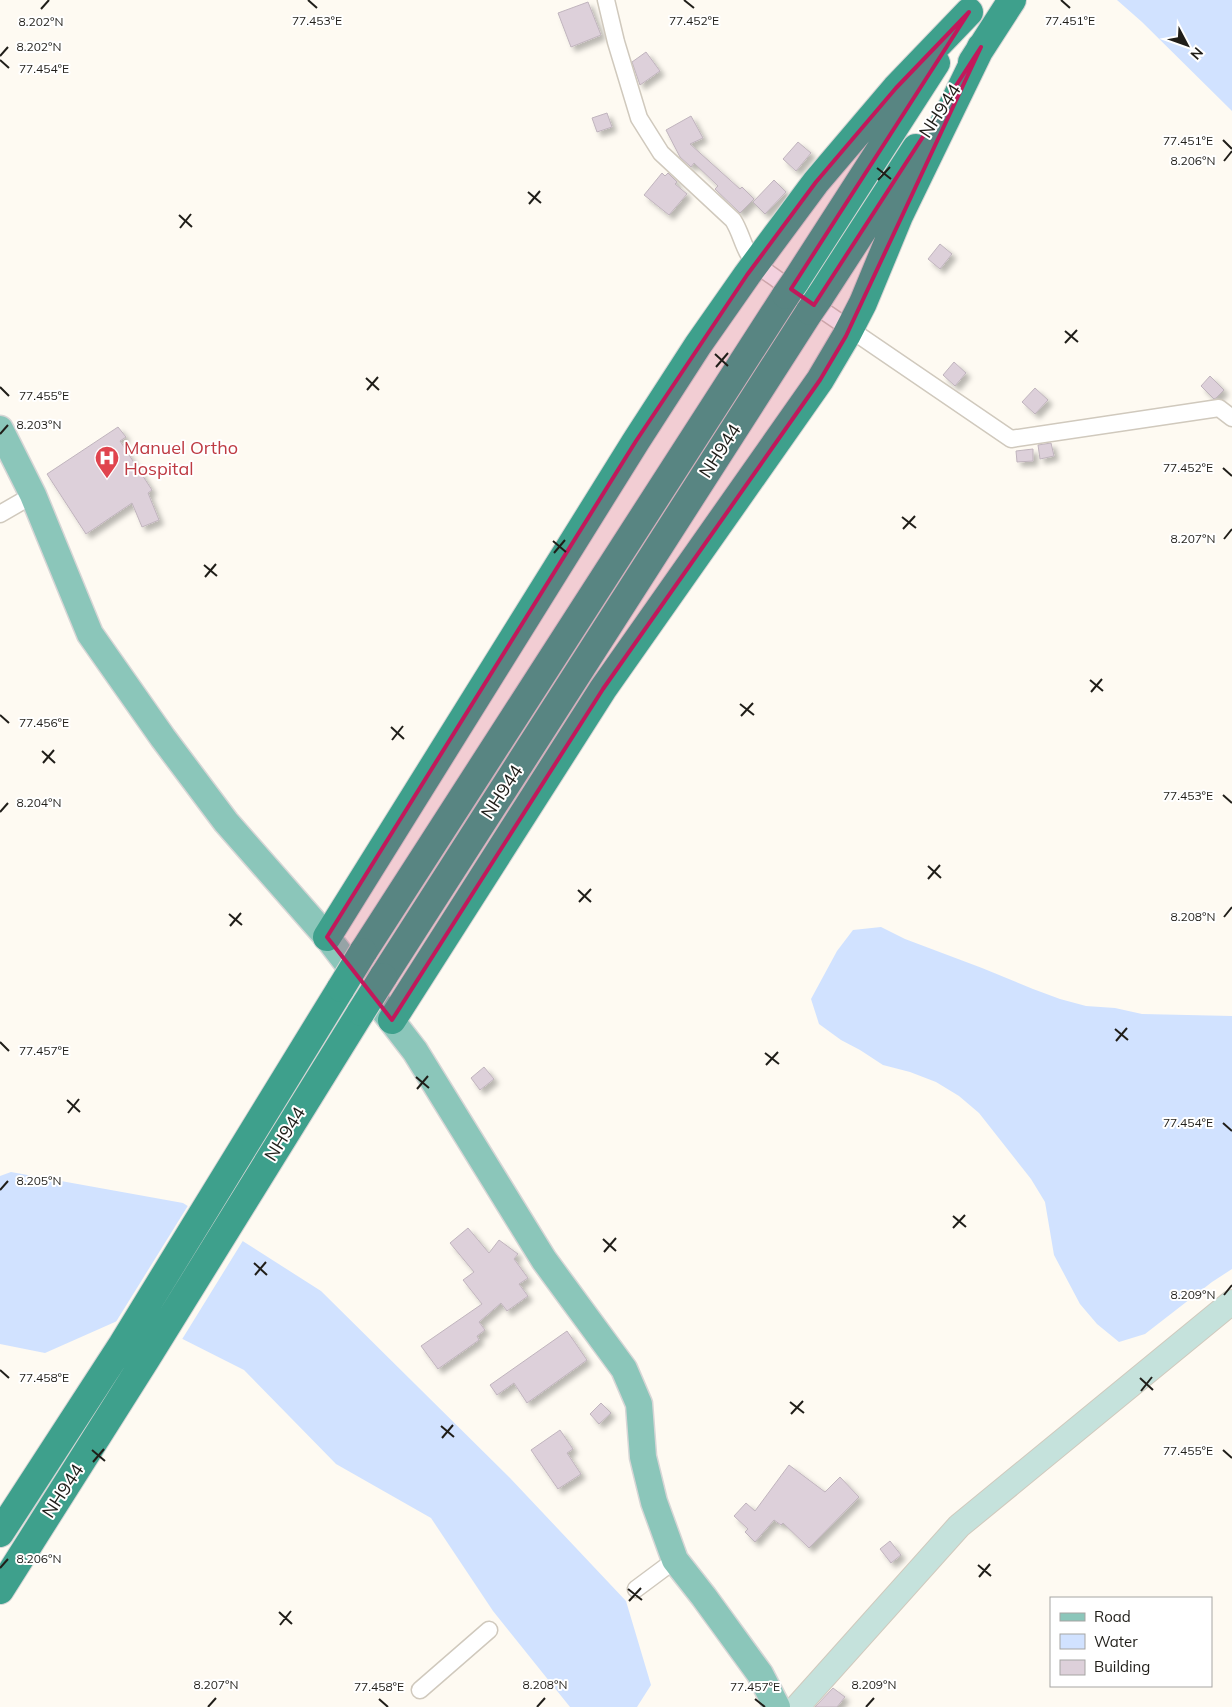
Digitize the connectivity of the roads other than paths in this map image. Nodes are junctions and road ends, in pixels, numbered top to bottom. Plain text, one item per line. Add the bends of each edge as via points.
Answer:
1 (606, 0) edge
2 (1012, 0) edge
3 (973, 6) edge
4 (981, 47) junction
5 (756, 263) junction
6 (850, 329) junction
7 (1232, 418) edge
8 (0, 429) edge
9 (33, 495) junction
10 (0, 514) edge
11 (327, 937) junction
12 (392, 1020) junction
13 (1231, 1304) edge
14 (0, 1533) edge
15 (675, 1560) junction
16 (636, 1589) dead end
17 (0, 1590) edge
18 (489, 1630) dead end
19 (420, 1690) dead end
20 (777, 1707) edge
21 (797, 1707) edge

1 - 5 street via 639,118 661,153 733,220
2 - 4 highway, NH944 / NH944
3 - 5 highway via 896,88 816,182
3 - 14 highway, NH944 / NH944, bridge via 363,952 122,1344
4 - 6 highway via 899,216
4 - 17 highway, NH944 / NH944, bridge via 383,977
5 - 6 street
5 - 11 highway via 636,441
6 - 7 street via 1011,439 1219,408
6 - 12 highway via 815,388 603,689
8 - 9 main road
9 - 10 street
9 - 11 main road via 90,634 226,822
11 - 12 main road
12 - 15 main road via 415,1051 544,1260 624,1369 639,1404 643,1457 654,1502
13 - 21 street via 959,1526
15 - 16 street
15 - 20 main road via 760,1674
18 - 19 street

